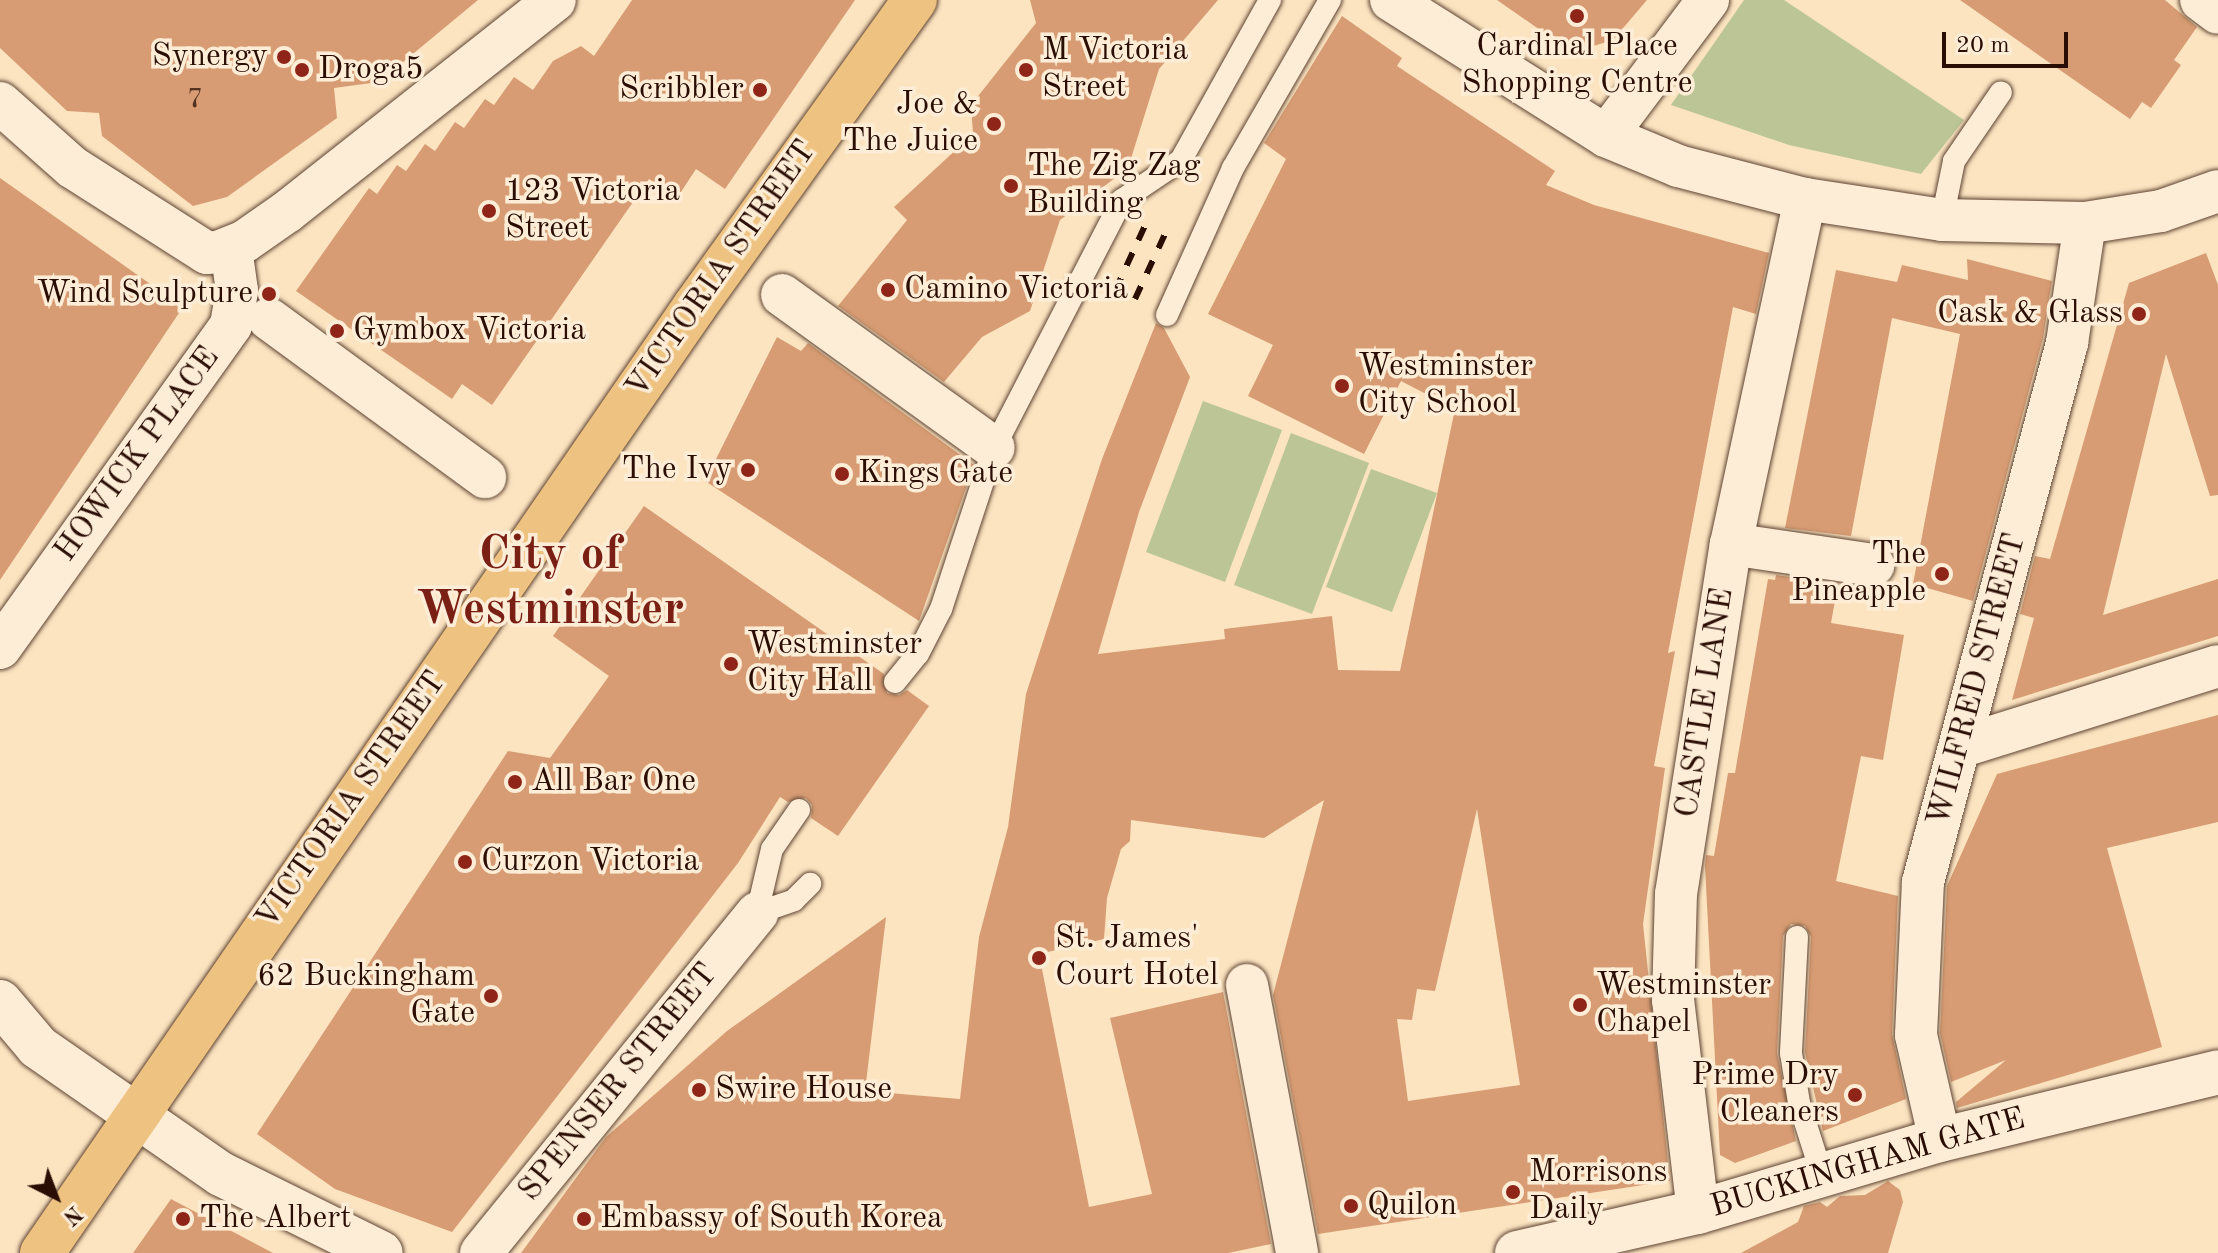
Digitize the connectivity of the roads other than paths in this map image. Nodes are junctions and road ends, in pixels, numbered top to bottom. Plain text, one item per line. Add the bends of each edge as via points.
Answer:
1 (555, 0) edge
2 (915, 0) edge
3 (1270, 0) edge
4 (1330, 0) edge
5 (1391, 0) edge
6 (1708, 0) edge
7 (2201, 0) edge
8 (2218, 13) edge
9 (2001, 92) dead end
10 (0, 103) edge
11 (1606, 136) junction
12 (2218, 191) edge
13 (1805, 199) junction
14 (1942, 220) junction
15 (2085, 223) junction
16 (219, 250) junction
17 (782, 295) dead end
18 (1167, 315) dead end
19 (269, 319) dead end
20 (994, 448) junction
21 (485, 477) dead end
22 (1731, 544) junction
23 (1873, 565) dead end
24 (0, 648) edge
25 (2218, 666) edge
26 (895, 682) dead end
27 (1963, 746) junction
28 (799, 810) dead end
29 (810, 884) dead end
30 (757, 913) junction
31 (1797, 937) dead end
32 (1247, 985) dead end
33 (0, 1002) edge
34 (2218, 1072) edge
35 (138, 1119) junction
36 (1940, 1140) junction
37 (1822, 1175) junction
38 (1698, 1212) junction
39 (1624, 1242) edge
40 (42, 1253) edge
41 (381, 1253) edge
42 (481, 1253) edge
43 (1297, 1253) edge
44 (1517, 1253) edge

1 - 16 street via 299,203
2 - 35 main road, VICTORIA STREET via 695,306 190,1034
3 - 20 lane via 1181,160 1122,200
4 - 18 lane via 1233,168
5 - 11 street
6 - 11 street
7 - 8 street
9 - 14 lane via 1954,161
10 - 16 street via 72,167
11 - 13 street via 1678,166
12 - 15 street via 2161,211
13 - 14 street
13 - 22 street, CASTLE LANE
14 - 15 street
15 - 27 street, WILFRED STREET via 2067,343
16 - 24 street, HOWICK PLACE via 237,291 231,325
17 - 20 street
19 - 21 street
20 - 26 lane via 941,609 918,654
22 - 23 street
22 - 38 street, CASTLE LANE via 1676,894 1673,1000
25 - 27 street
27 - 36 street, WILFRED STREET via 1923,882 1916,1035
28 - 30 lane via 772,849
29 - 30 lane via 794,900
30 - 42 street, SPENSER STREET
31 - 37 lane via 1791,1053
32 - 43 street
33 - 35 main road via 38,1047
34 - 36 main road, BUCKINGHAM GATE
35 - 40 main road, VICTORIA STREET
35 - 41 main road via 221,1174
36 - 37 main road, BUCKINGHAM GATE
37 - 38 main road, BUCKINGHAM GATE
38 - 39 main road, BUCKINGHAM GATE
39 - 44 main road, BUCKINGHAM GATE

